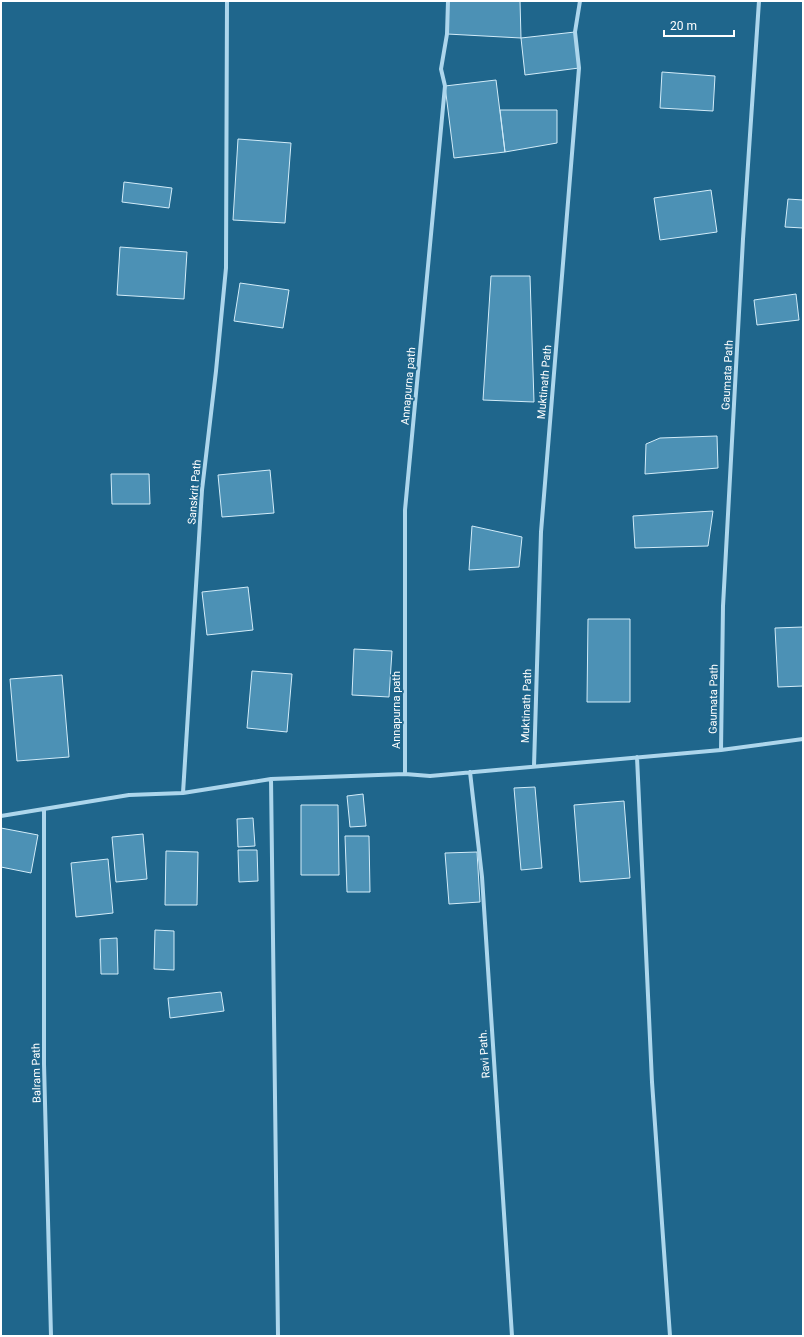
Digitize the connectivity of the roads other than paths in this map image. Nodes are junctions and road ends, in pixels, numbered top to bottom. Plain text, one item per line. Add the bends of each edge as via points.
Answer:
1 (227, 1) edge
2 (448, 1) edge
3 (580, 1) edge
4 (759, 1) edge
5 (803, 739) edge
6 (721, 750) junction
7 (637, 757) junction
8 (534, 766) junction
9 (470, 772) junction
10 (405, 774) junction
11 (271, 779) junction
12 (183, 793) junction
13 (44, 810) junction
14 (1, 816) edge
15 (51, 1336) edge
16 (278, 1336) edge
17 (512, 1336) edge
18 (670, 1336) edge

1 - 12 street, Sanskrit Path via 226,268 202,490
2 - 10 street, Annapurna path via 447,34 441,69 445,86 405,510
3 - 8 street, Muktinath Path via 575,32 579,68 541,532
4 - 6 street, Gaumata Path via 744,216 723,606
5 - 6 street
6 - 7 street
7 - 8 street
7 - 18 street via 652,1082
8 - 9 street
9 - 10 street via 430,776
9 - 17 street, Ravi Path. via 482,877
10 - 11 street
11 - 12 street
11 - 16 street
12 - 13 street via 129,795
13 - 14 street
13 - 15 street, Balram Path via 44,1064

